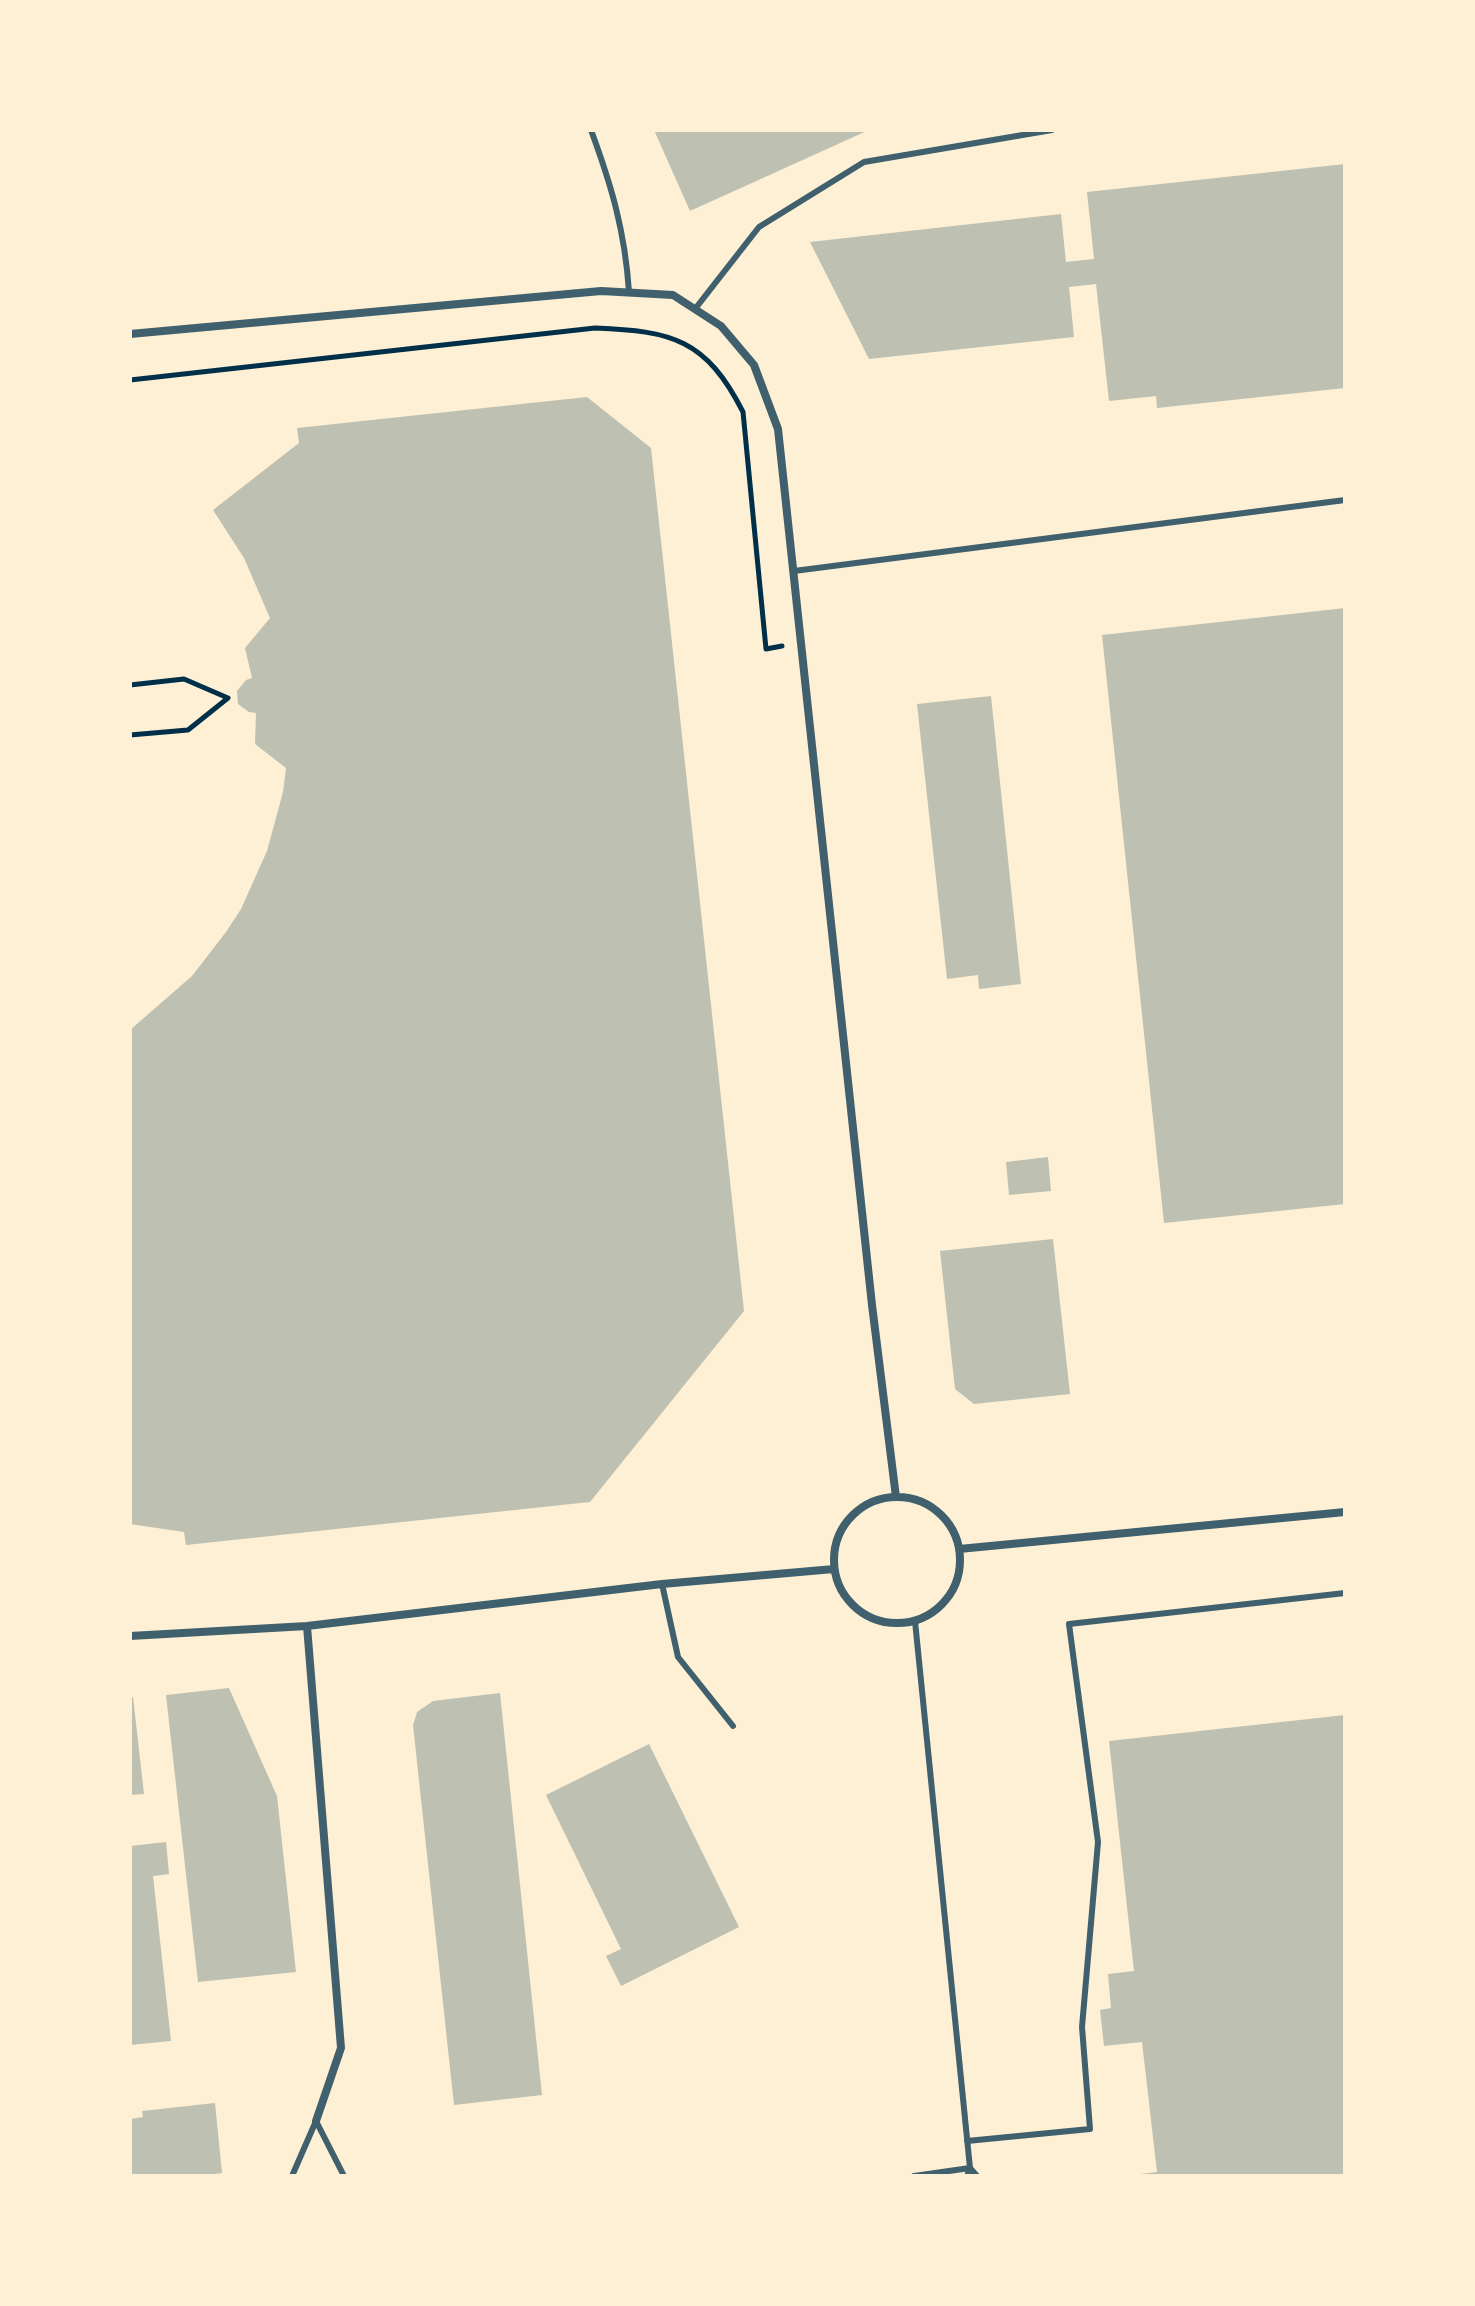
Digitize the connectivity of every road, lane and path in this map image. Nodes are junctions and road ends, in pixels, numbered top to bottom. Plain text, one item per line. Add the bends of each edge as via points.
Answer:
1 (591, 130) edge
2 (1052, 130) edge
3 (629, 292) junction
4 (695, 309) junction
5 (130, 334) edge
6 (130, 380) edge
7 (1345, 500) edge
8 (794, 571) junction
9 (802, 643) junction
10 (130, 685) edge
11 (130, 735) edge
12 (896, 1497) junction
13 (1345, 1512) edge
14 (959, 1549) junction
15 (834, 1569) junction
16 (662, 1584) junction
17 (1345, 1593) edge
18 (915, 1621) junction
19 (307, 1626) junction
20 (130, 1636) edge
21 (733, 1726) dead end
22 (316, 2121) junction
23 (967, 2141) junction
24 (968, 2172) edge
25 (292, 2176) edge
26 (344, 2176) edge
27 (914, 2176) edge
28 (977, 2176) edge

1 - 3 lane via 626,247
2 - 4 lane via 864,162 759,227
3 - 4 street via 673,295
3 - 5 street
4 - 8 street via 721,326 754,365 764,391 778,429
6 - 9 path via 595,328 673,337 705,358 729,383 743,412 766,649
7 - 8 lane
8 - 9 street
9 - 12 street
10 - 11 path via 184,679 228,698 188,730
12 - 14 street via 937,1512 952,1529
12 - 15 street via 862,1507 849,1519 839,1534
13 - 14 street
14 - 18 street via 959,1572 951,1594
15 - 16 street
15 - 18 street via 854,1608 883,1622
16 - 19 street
16 - 21 lane via 678,1657
17 - 23 lane via 1069,1624 1098,1842 1082,2027 1090,2129
18 - 23 lane
19 - 20 street
19 - 22 street via 341,2048
22 - 25 lane
22 - 26 lane
23 - 24 lane
24 - 27 lane
24 - 28 lane

